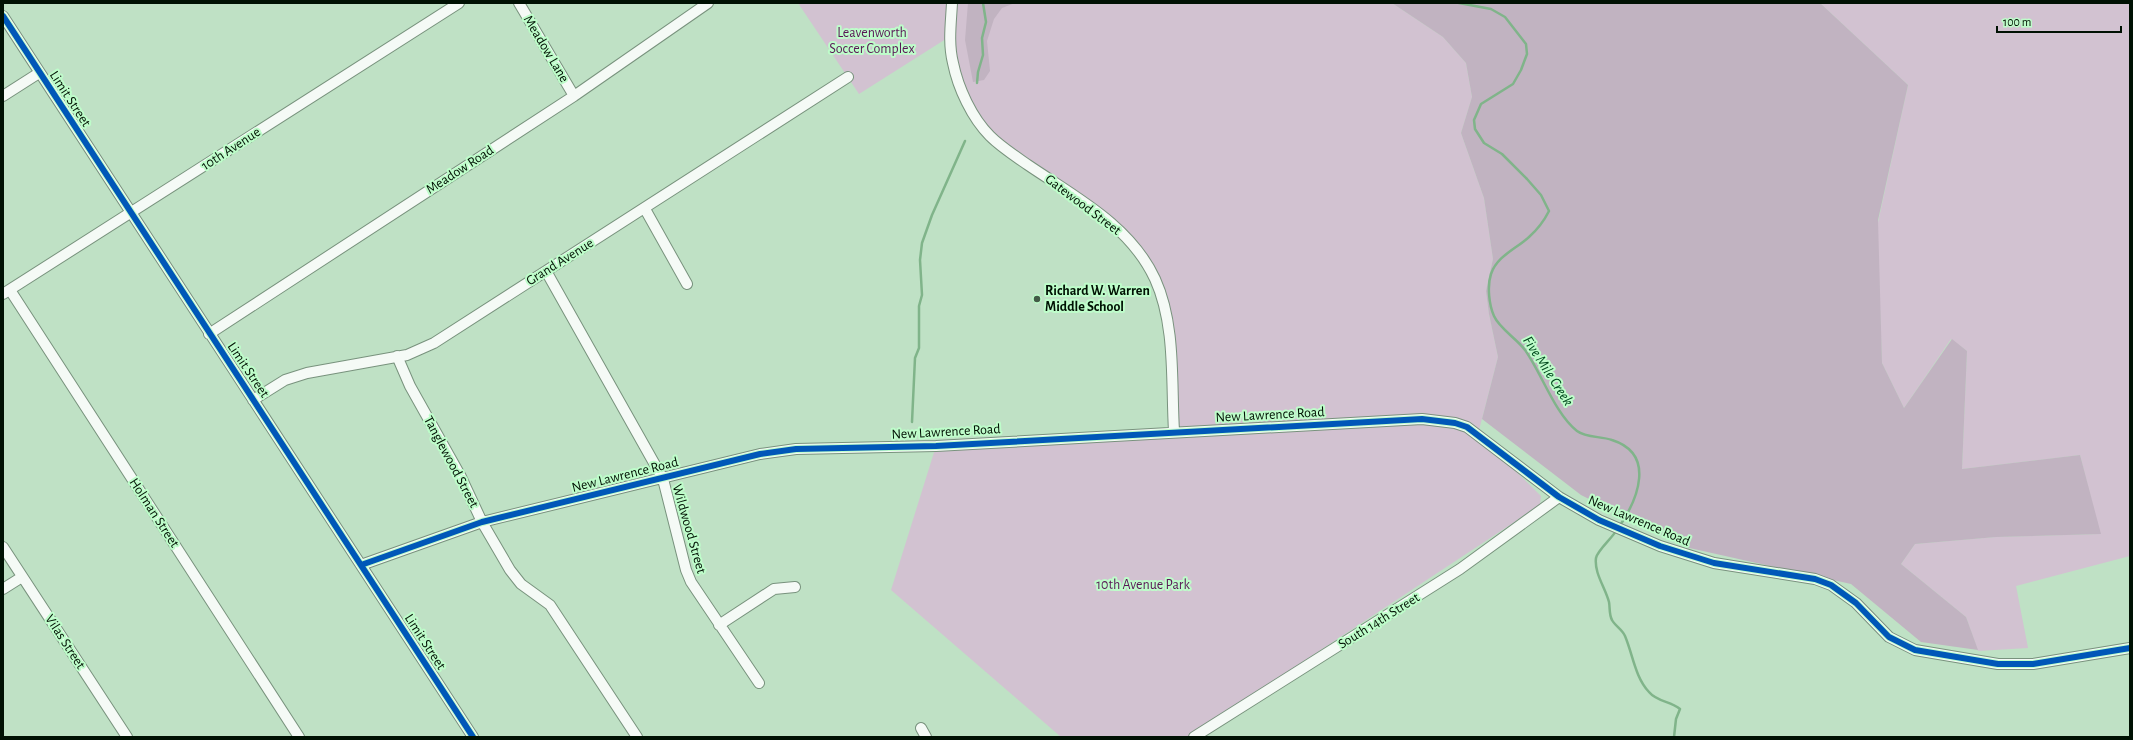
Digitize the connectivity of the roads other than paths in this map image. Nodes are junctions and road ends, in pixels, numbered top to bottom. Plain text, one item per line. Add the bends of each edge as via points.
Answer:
1 (459, 3) edge
2 (519, 3) edge
3 (708, 3) edge
4 (952, 3) edge
5 (3, 16) edge
6 (39, 73) junction
7 (848, 77) dead end
8 (3, 96) edge
9 (574, 96) junction
10 (645, 209) junction
11 (131, 213) junction
12 (546, 271) junction
13 (687, 284) dead end
14 (6, 292) edge
15 (209, 334) junction
16 (397, 356) junction
17 (253, 400) junction
18 (1174, 432) junction
19 (663, 479) junction
20 (1559, 497) junction
21 (482, 522) junction
22 (3, 547) edge
23 (361, 565) junction
24 (22, 577) junction
25 (795, 587) dead end
26 (3, 589) edge
27 (719, 625) junction
28 (2130, 648) edge
29 (759, 683) dead end
30 (127, 737) edge
31 (299, 737) edge
32 (472, 737) edge
33 (637, 737) edge
34 (1194, 737) edge

1 - 11 street, 10th Avenue
2 - 9 street, Meadow Lane
3 - 9 street, Meadow Road
4 - 18 street, Gatewood Street via 950,37 953,63 962,91 989,135 1114,224 1143,257 1155,279 1164,302 1169,332
5 - 6 street, Limit Street
6 - 8 street
6 - 11 street, Limit Street
7 - 10 street, Grand Avenue
9 - 15 street, Meadow Road
10 - 12 street, Grand Avenue
10 - 13 street
11 - 14 street, 10th Avenue
11 - 15 street, Limit Street
12 - 16 street, Grand Avenue via 434,343 406,355
12 - 19 street, Wildwood Street
14 - 31 street, Holman Street
15 - 17 street, Limit Street
16 - 17 street, Grand Avenue via 307,372 285,380
16 - 21 street, Tanglewood Street via 410,386 461,477
17 - 23 street, Limit Street
18 - 19 street, New Lawrence Road via 936,446 796,449 760,454
18 - 20 street, New Lawrence Road via 1422,419 1455,423 1478,434
19 - 21 street, New Lawrence Road
19 - 27 street, Wildwood Street via 686,570
20 - 28 street, New Lawrence Road via 1599,520 1660,546 1714,563 1815,579 1831,585 1856,603 1889,637 1915,650 1998,664 2033,664
20 - 34 street, South 14th Street via 1460,569
21 - 23 street, New Lawrence Road
21 - 33 street, Tanglewood Street via 521,584 550,605
22 - 24 street, Vilas Street
23 - 32 street, Limit Street
24 - 26 street
24 - 30 street, Vilas Street
25 - 27 street via 774,589
27 - 29 street, Wildwood Street

